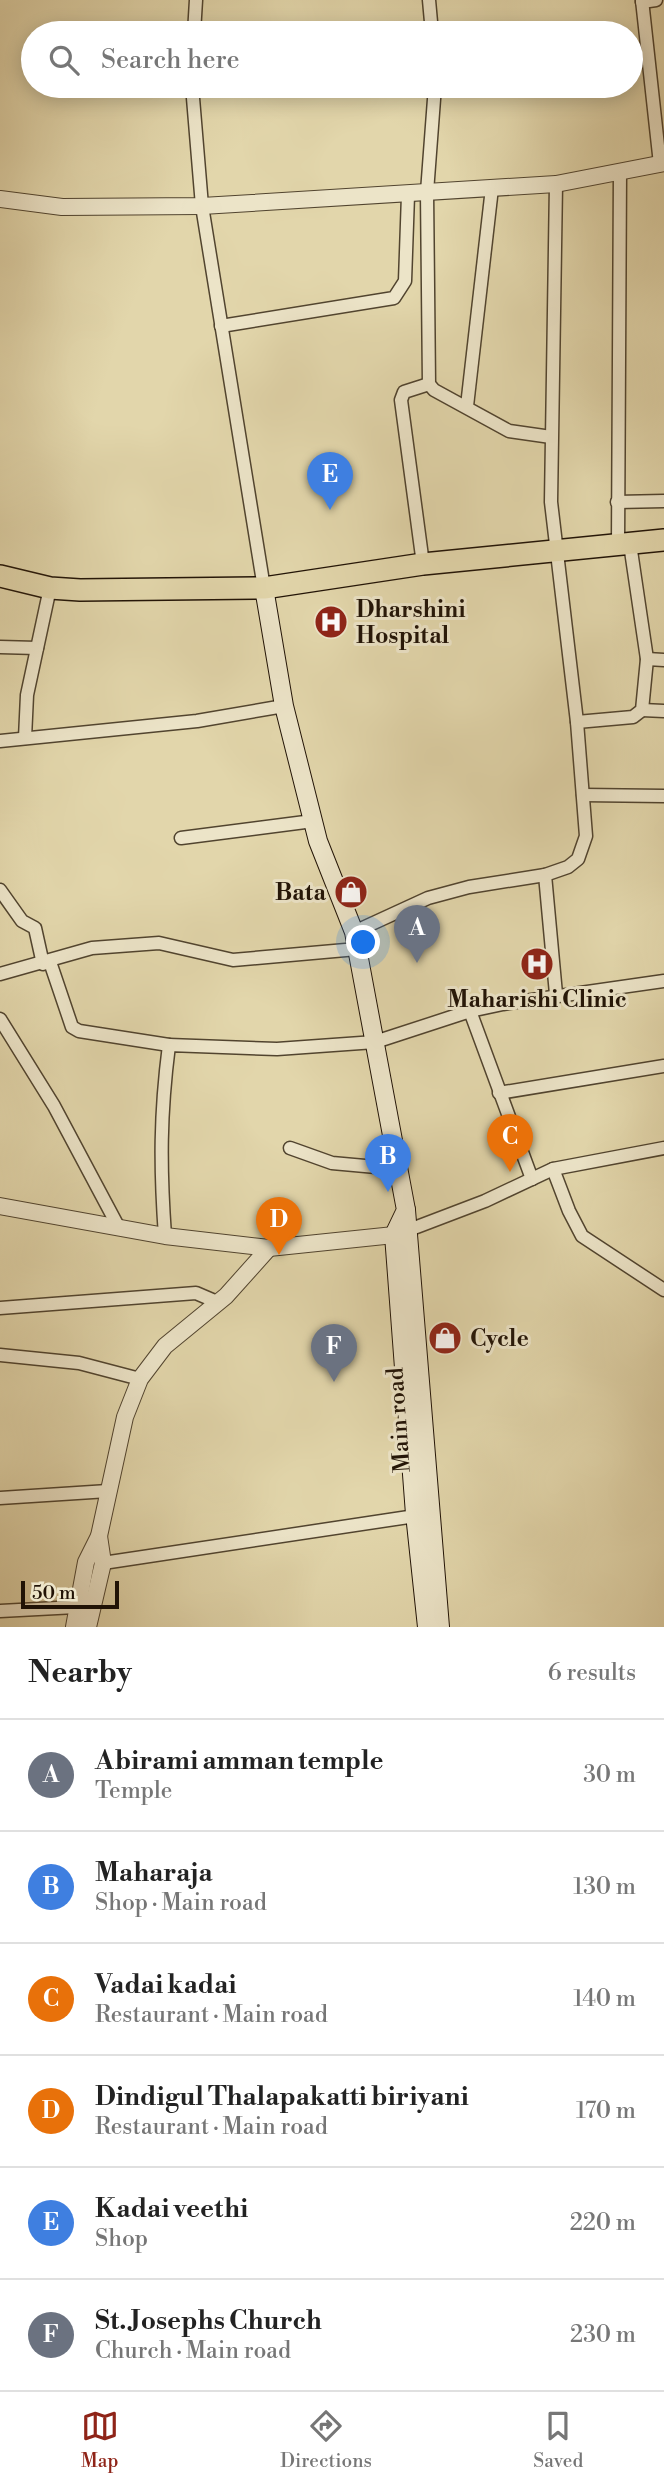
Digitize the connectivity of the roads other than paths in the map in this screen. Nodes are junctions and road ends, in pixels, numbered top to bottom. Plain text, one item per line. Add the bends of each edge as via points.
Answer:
1 (196, 0) edge
2 (429, 0) edge
3 (656, 0) edge
4 (642, 1) edge
5 (195, 21) edge
6 (431, 21) edge
7 (192, 98) edge
8 (434, 98) edge
9 (662, 164) edge
10 (620, 172) junction
11 (556, 184) junction
12 (492, 188) junction
13 (427, 192) junction
14 (408, 195) junction
15 (0, 199) edge
16 (202, 206) junction
17 (221, 326) junction
18 (429, 384) junction
19 (467, 406) junction
20 (551, 437) junction
21 (664, 501) edge
22 (617, 502) junction
23 (664, 540) edge
24 (624, 544) junction
25 (556, 552) junction
26 (423, 564) junction
27 (0, 576) edge
28 (50, 588) junction
29 (264, 588) junction
30 (0, 647) edge
31 (37, 648) junction
32 (648, 659) junction
33 (664, 660) edge
34 (284, 706) junction
35 (642, 710) junction
36 (664, 711) edge
37 (577, 722) junction
38 (25, 738) junction
39 (0, 741) edge
40 (583, 795) junction
41 (664, 796) edge
42 (313, 821) junction
43 (181, 838) dead end
44 (545, 875) junction
45 (0, 890) edge
46 (356, 941) junction
47 (47, 963) junction
48 (0, 974) edge
49 (664, 981) edge
50 (556, 994) junction
51 (470, 1011) junction
52 (1, 1026) edge
53 (375, 1042) junction
54 (169, 1045) junction
55 (664, 1066) edge
56 (499, 1093) junction
57 (290, 1148) dead end
58 (664, 1148) edge
59 (398, 1169) junction
60 (553, 1169) junction
61 (532, 1179) junction
62 (0, 1206) edge
63 (119, 1228) junction
64 (402, 1233) junction
65 (165, 1236) junction
66 (269, 1248) junction
67 (664, 1290) edge
68 (217, 1302) junction
69 (0, 1308) edge
70 (0, 1355) edge
71 (140, 1379) junction
72 (108, 1491) junction
73 (0, 1498) edge
74 (422, 1515) junction
75 (99, 1536) junction
76 (103, 1563) junction
77 (76, 1607) junction
78 (0, 1611) edge
79 (74, 1627) edge
80 (88, 1627) edge
81 (427, 1627) edge
82 (440, 1627) edge

1 - 5 street
2 - 6 street
3 - 4 street
4 - 9 street
7 - 16 street
8 - 13 street
9 - 10 street
10 - 11 street
10 - 22 street
11 - 12 street
11 - 20 street
12 - 13 street
12 - 19 street
13 - 14 street
13 - 18 street
14 - 16 street
14 - 17 street via 405,281 394,298
15 - 16 street via 62,208
16 - 17 street
17 - 29 street
18 - 19 street
18 - 26 street via 404,392 401,400
19 - 20 street via 509,431
20 - 25 street
21 - 22 street
22 - 24 street
23 - 24 main road
24 - 25 main road
24 - 32 street
25 - 26 main road
25 - 37 street
26 - 29 main road
27 - 28 main road
28 - 29 main road
28 - 31 street
29 - 34 main road
30 - 31 street
31 - 38 street via 27,695
32 - 33 street
32 - 35 street
34 - 38 street via 197,721
34 - 42 main road
35 - 36 street
35 - 37 street via 633,717
37 - 40 street
38 - 39 street
40 - 41 street
40 - 44 street via 586,836 578,859
42 - 43 street
42 - 46 main road
44 - 46 street via 428,898
44 - 50 street
45 - 47 street via 22,921 35,928
46 - 47 street via 233,960 159,943 92,948
46 - 53 main road
47 - 48 street
47 - 54 street via 72,1027
49 - 50 street
50 - 51 street
51 - 53 street
51 - 56 street
52 - 63 street via 54,1105
53 - 54 street via 277,1048
53 - 59 main road
54 - 65 street via 159,1151
55 - 56 street
56 - 61 street
57 - 59 street via 332,1163
58 - 60 street
59 - 64 main road via 406,1210
60 - 61 street
60 - 67 street via 582,1236
61 - 64 street
62 - 63 street
63 - 65 street
64 - 66 street
64 - 74 main road, Main road
65 - 66 street
66 - 68 street
68 - 69 street via 196,1293
68 - 71 street via 165,1346
70 - 71 street via 79,1363
71 - 72 street via 125,1417
72 - 73 street
72 - 75 street
74 - 76 street
74 - 81 main road, Main road
74 - 82 main road, Main road
75 - 76 street
75 - 77 street via 86,1562
76 - 80 street
77 - 78 street
77 - 79 street

